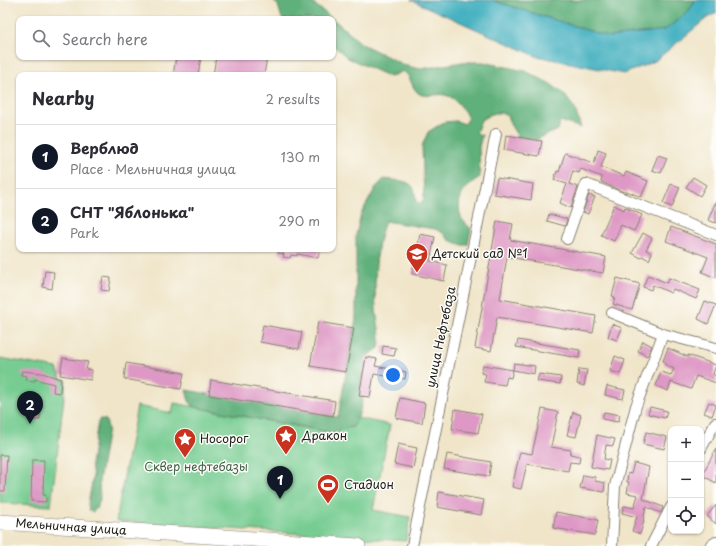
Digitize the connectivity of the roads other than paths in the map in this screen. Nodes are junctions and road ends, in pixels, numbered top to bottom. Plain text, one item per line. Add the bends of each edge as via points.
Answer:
1 (496, 134) dead end
2 (716, 235) edge
3 (567, 239) dead end
4 (612, 313) dead end
5 (663, 334) junction
6 (716, 348) edge
7 (715, 423) dead end
8 (704, 443) edge
9 (668, 513) edge
10 (0, 522) edge
11 (716, 542) edge
12 (358, 546) edge
13 (412, 546) edge
14 (612, 546) edge
15 (651, 546) edge
16 (710, 546) edge

1 - 13 street, улица Нефтебаза
2 - 3 street via 586,184
4 - 5 street
5 - 6 street
5 - 14 street via 636,406 615,486
7 - 8 street
9 - 15 street
10 - 12 main road, Мельничная улица
11 - 16 street

